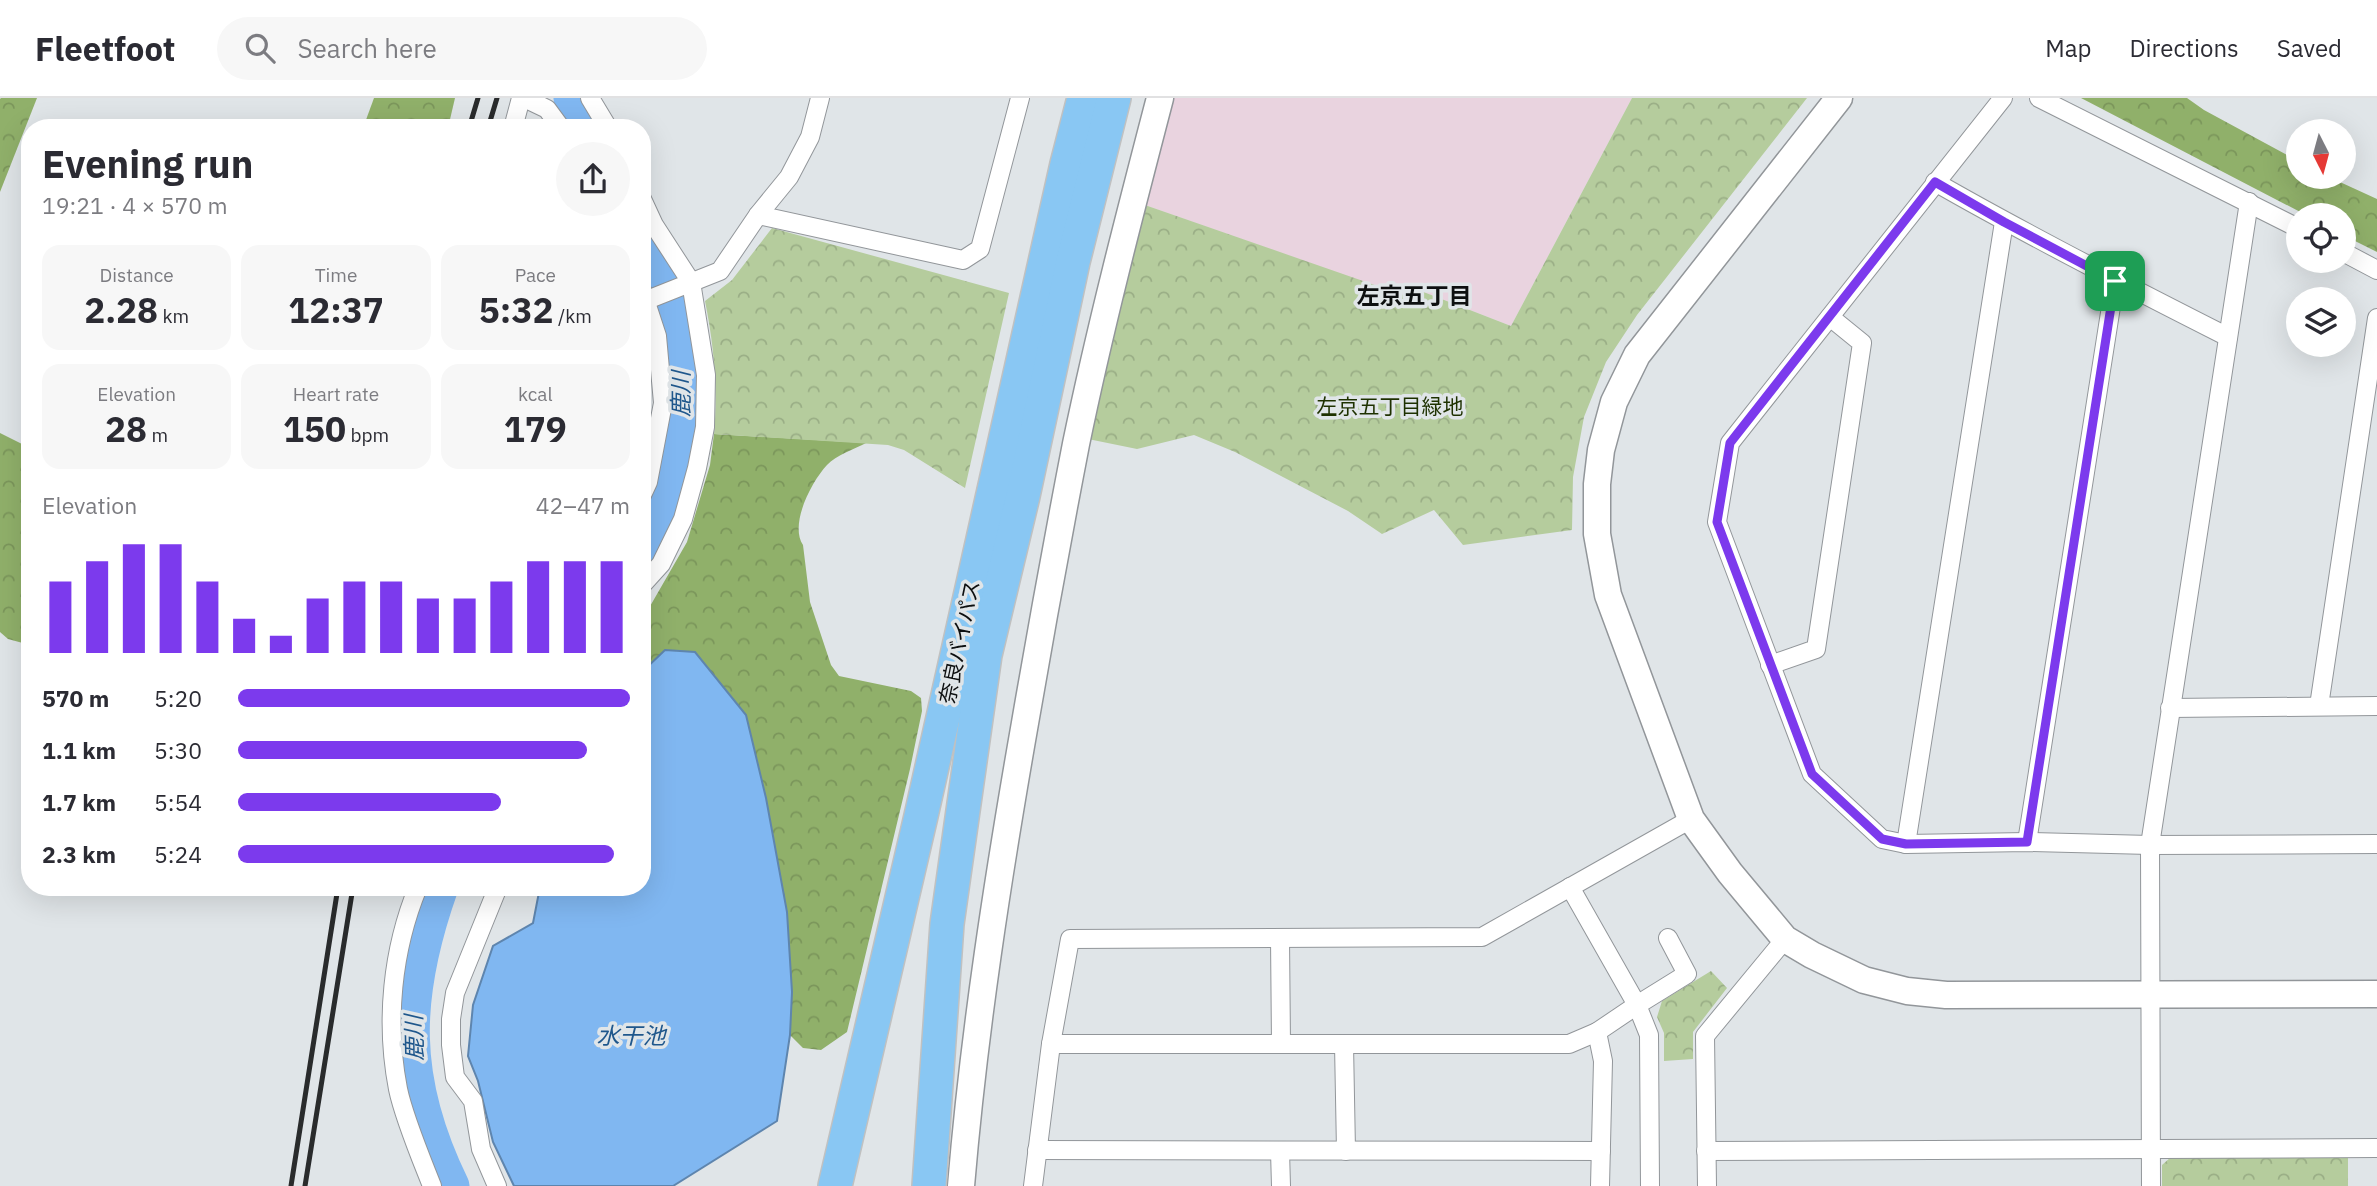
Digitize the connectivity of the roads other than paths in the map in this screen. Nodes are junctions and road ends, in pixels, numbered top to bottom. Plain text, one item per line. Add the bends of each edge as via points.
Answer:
1 (522, 98) edge
2 (590, 98) edge
3 (820, 98) edge
4 (1020, 98) edge
5 (1084, 98) edge
6 (1114, 98) edge
7 (1160, 98) edge
8 (1839, 98) edge
9 (2003, 98) edge
10 (2039, 98) edge
11 (516, 119) edge
12 (555, 119) edge
13 (603, 119) edge
14 (1935, 182) junction
15 (2249, 202) junction
16 (758, 215) junction
17 (651, 218) edge
18 (2004, 222) junction
19 (2286, 222) edge
20 (2356, 259) edge
21 (2377, 270) edge
22 (2115, 281) junction
23 (685, 285) junction
24 (651, 296) edge
25 (651, 313) edge
26 (1830, 317) junction
27 (2377, 318) edge
28 (2228, 337) junction
29 (651, 455) edge
30 (651, 575) edge
31 (1770, 665) junction
32 (2319, 706) junction
33 (2377, 706) edge
34 (2170, 708) junction
35 (1691, 819) junction
36 (2027, 842) junction
37 (1906, 844) junction
38 (2377, 844) edge
39 (2150, 845) junction
40 (1570, 887) junction
41 (414, 896) edge
42 (494, 896) edge
43 (1280, 938) junction
44 (1668, 938) dead end
45 (1785, 939) junction
46 (2377, 994) edge
47 (2150, 995) junction
48 (1637, 1005) junction
49 (1597, 1032) junction
50 (1051, 1044) junction
51 (1281, 1044) junction
52 (1344, 1044) junction
53 (937, 1092) junction
54 (2152, 1148) junction
55 (2377, 1148) edge
56 (1037, 1150) junction
57 (1280, 1151) junction
58 (1346, 1151) junction
59 (1601, 1151) junction
60 (1706, 1151) junction
61 (432, 1186) edge
62 (497, 1186) edge
63 (835, 1186) edge
64 (920, 1186) edge
65 (929, 1186) edge
66 (961, 1186) edge
67 (1033, 1186) edge
68 (1281, 1186) edge
69 (1600, 1186) edge
70 (1650, 1186) edge
71 (1707, 1186) edge
72 (2151, 1186) edge

1 - 11 street
1 - 12 street via 547,108
2 - 13 street
3 - 16 street via 810,137 789,177
4 - 16 street via 980,249 963,260
5 - 63 highway, 奈良バイパス
6 - 53 highway, 奈良バイパス via 985,655 947,925
7 - 66 street via 1077,442 1044,618 996,886
8 - 35 street via 1637,355 1614,402 1601,450 1597,534 1608,595
9 - 14 street
10 - 15 street
14 - 18 street
14 - 26 street
15 - 19 street
15 - 28 street
16 - 23 street via 720,271
17 - 23 street
18 - 22 street
18 - 37 street
20 - 21 street
22 - 28 street
22 - 36 street
23 - 24 street
23 - 30 street via 706,375 705,427 682,519 662,564
25 - 29 street via 663,403
26 - 31 street via 1730,443 1717,522
26 - 31 street via 1863,344 1816,649
27 - 32 street
28 - 34 street
31 - 37 street via 1812,774 1882,839
32 - 33 street
32 - 34 street
34 - 39 street
35 - 40 street
35 - 45 street
36 - 37 street
36 - 39 street
38 - 39 street
39 - 47 street
40 - 43 street via 1482,937
40 - 48 street
41 - 61 street via 392,996 393,1049 398,1090
42 - 62 street via 455,993 451,1045 455,1077 473,1101 481,1149
43 - 50 street via 1070,939
43 - 51 street
44 - 48 street via 1687,974
45 - 47 street via 1864,980 1928,995
45 - 60 street via 1705,1036
46 - 47 street
47 - 54 street
48 - 49 street
48 - 70 street via 1649,1035
49 - 52 street via 1569,1044
49 - 59 street via 1602,1061
50 - 51 street
50 - 56 street
51 - 52 street
52 - 58 street
53 - 64 highway
53 - 65 highway, 奈良バイパス
54 - 55 street
54 - 60 street
54 - 72 street
56 - 57 street
56 - 67 street
57 - 58 street
57 - 68 street
58 - 59 street
59 - 69 street
60 - 71 street

